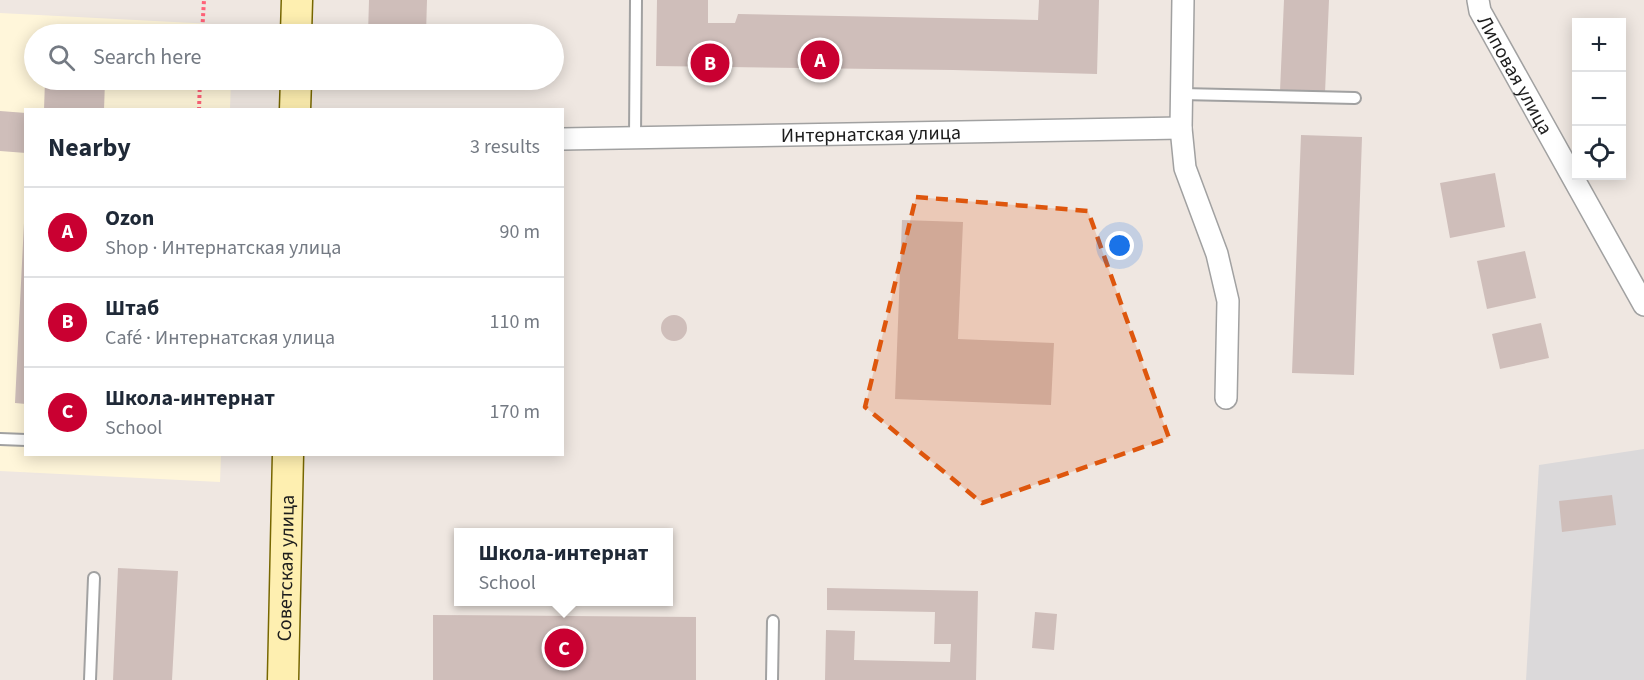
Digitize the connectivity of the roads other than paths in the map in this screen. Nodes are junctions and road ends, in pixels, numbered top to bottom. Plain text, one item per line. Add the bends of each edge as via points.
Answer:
1 (297, 0) edge
2 (636, 0) edge
3 (1183, 0) edge
4 (1478, 0) edge
5 (297, 24) edge
6 (296, 90) edge
7 (1181, 94) junction
8 (1355, 98) dead end
9 (295, 108) edge
10 (1181, 128) junction
11 (635, 137) junction
12 (564, 139) edge
13 (1644, 305) edge
14 (1226, 398) dead end
15 (0, 439) edge
16 (24, 441) edge
17 (288, 456) edge
18 (94, 578) dead end
19 (773, 621) dead end
20 (90, 680) edge
21 (283, 680) edge
22 (772, 680) edge

1 - 5 main road
2 - 11 lane
3 - 7 street
4 - 13 street, Липовая улица via 1480,11
6 - 9 main road
7 - 8 lane
7 - 10 street
10 - 11 street, Интернатская улица
10 - 14 street via 1185,168 1217,254 1228,301
11 - 12 street, Интернатская улица
15 - 16 lane
17 - 21 main road, Советская улица
18 - 20 lane
19 - 22 lane

